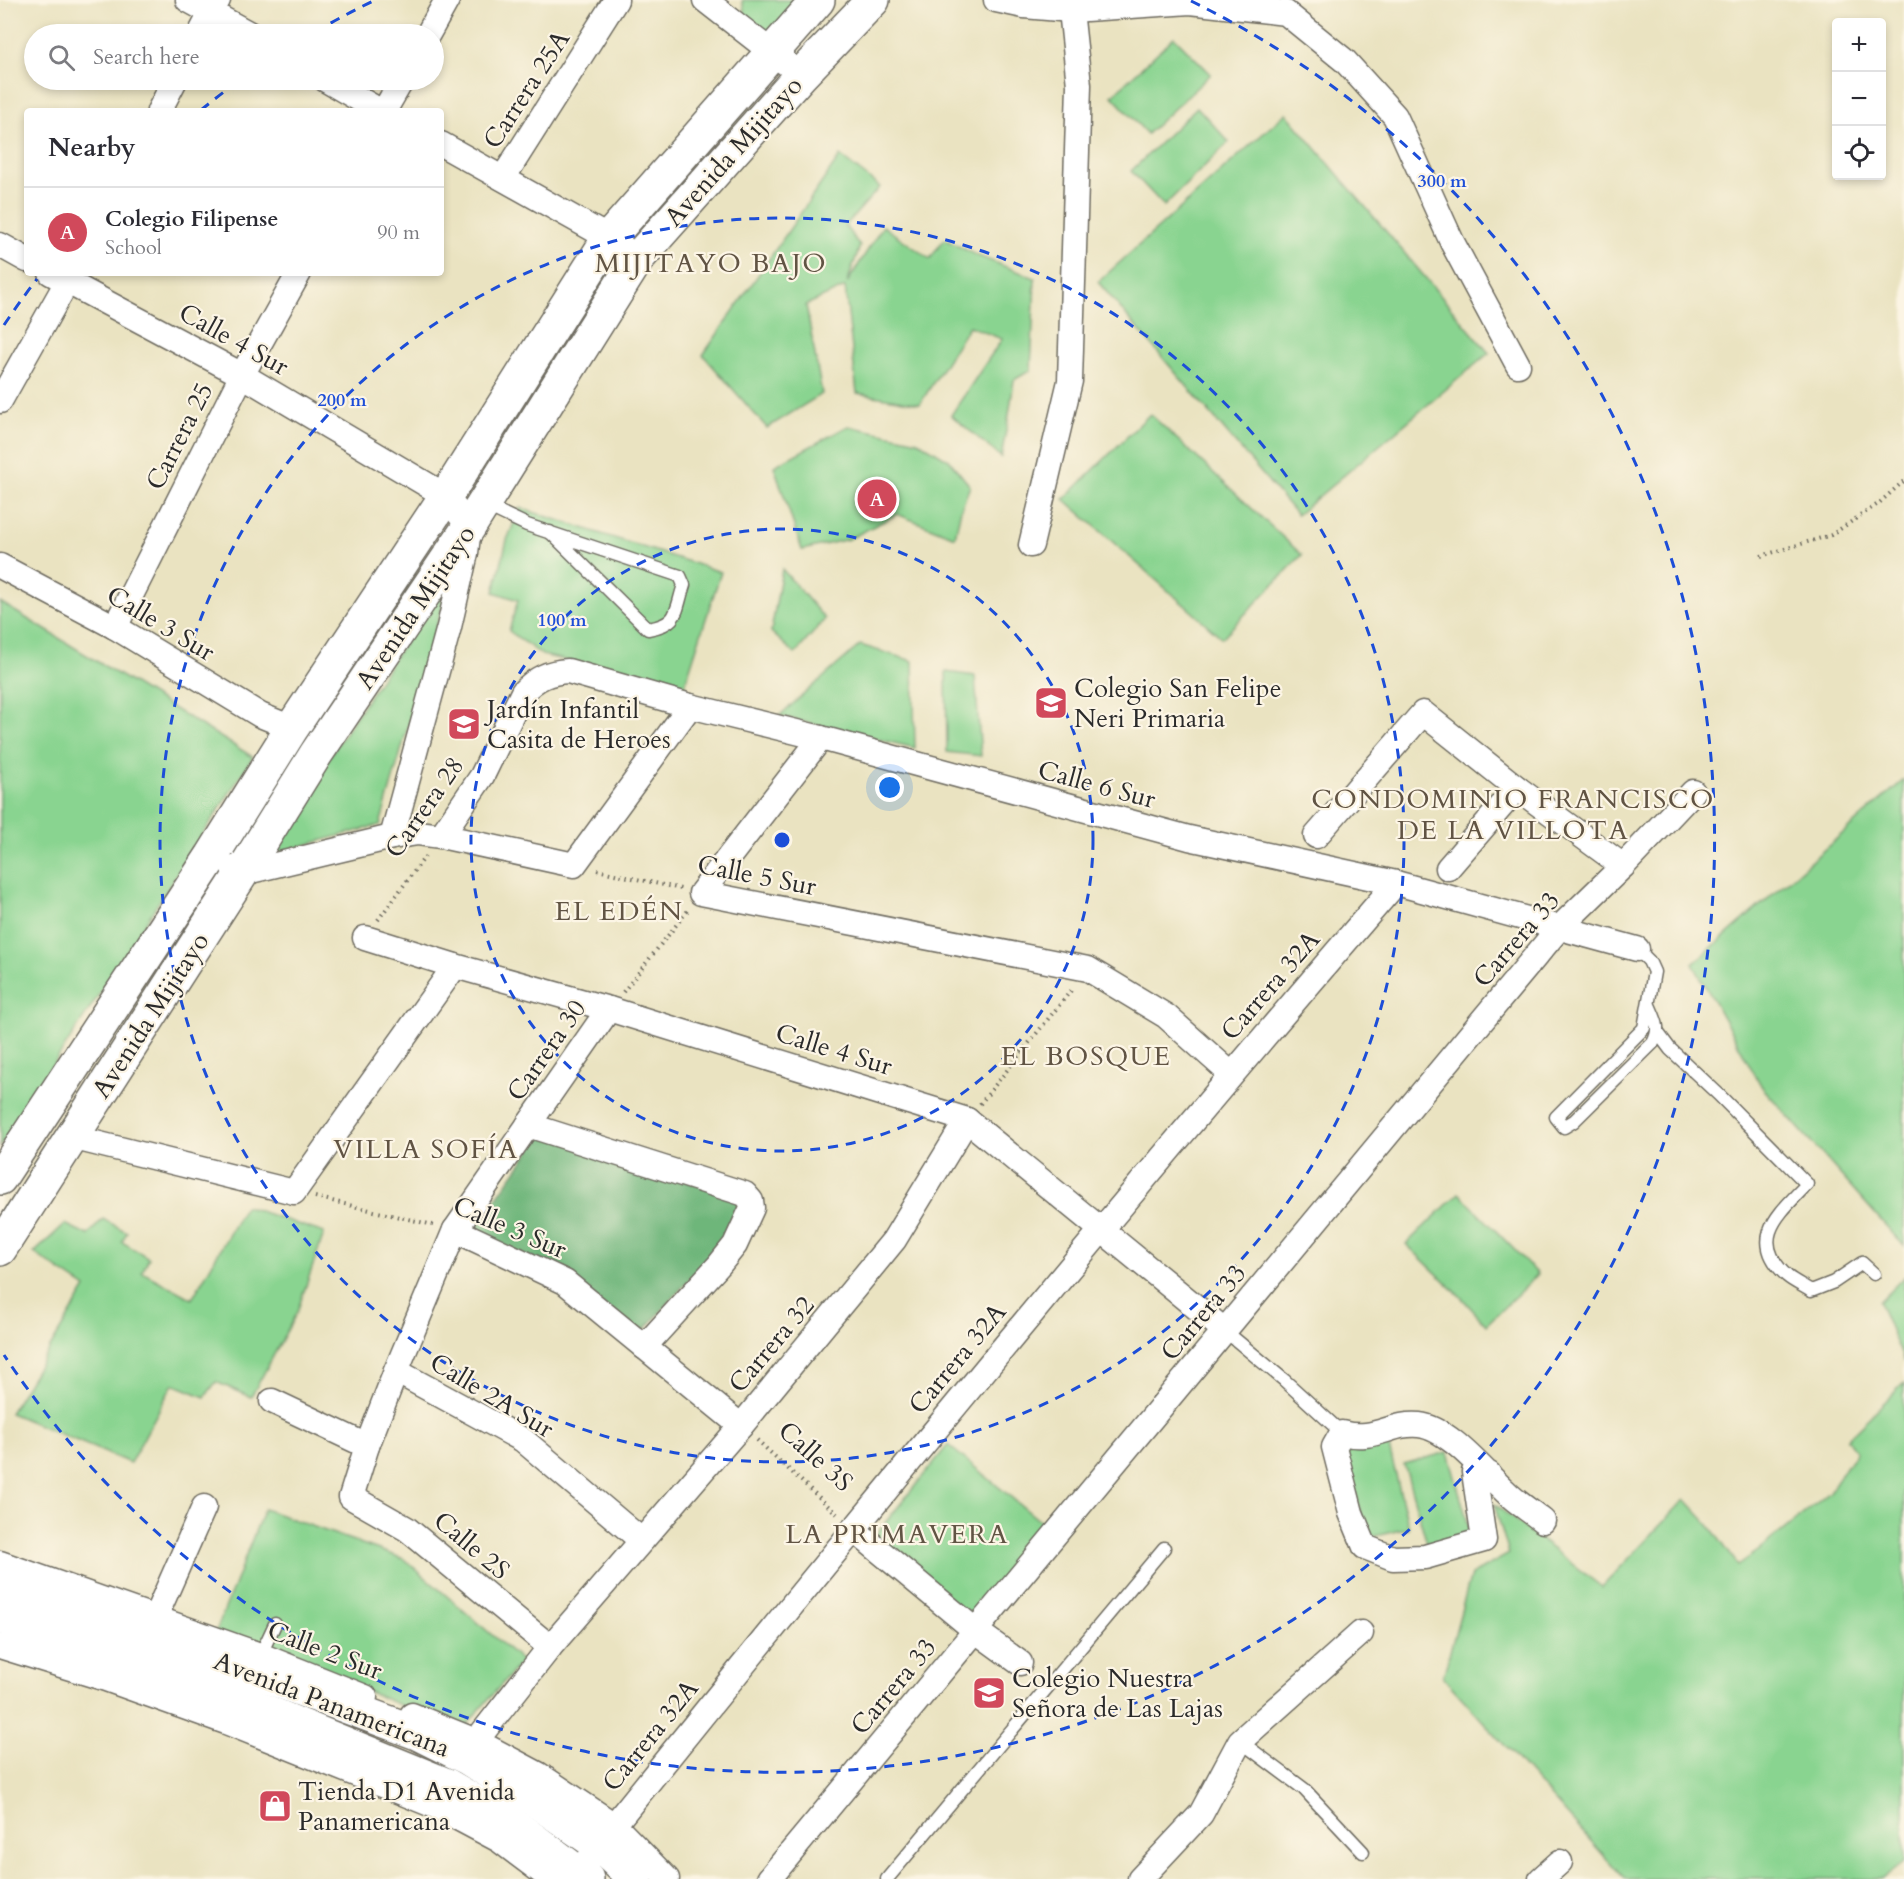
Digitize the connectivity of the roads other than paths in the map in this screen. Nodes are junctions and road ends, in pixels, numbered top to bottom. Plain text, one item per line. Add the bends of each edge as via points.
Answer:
1 (188, 0) edge
2 (447, 0) edge
3 (616, 0) edge
4 (705, 0) edge
5 (733, 0) edge
6 (818, 0) edge
7 (873, 0) edge
8 (996, 0) edge
9 (215, 6) edge
10 (1071, 10) junction
11 (205, 24) edge
12 (238, 24) edge
13 (434, 24) edge
14 (738, 24) junction
15 (771, 52) junction
16 (801, 75) junction
17 (171, 90) edge
18 (344, 90) edge
19 (396, 90) edge
20 (161, 108) edge
21 (377, 108) edge
22 (384, 108) edge
23 (444, 146) edge
24 (503, 178) junction
25 (609, 238) junction
26 (0, 245) edge
27 (24, 258) edge
28 (638, 258) junction
29 (64, 276) edge
30 (296, 276) edge
31 (1518, 365) dead end
32 (242, 375) junction
33 (0, 400) edge
34 (446, 496) junction
35 (476, 516) junction
36 (550, 532) junction
37 (1031, 545) dead end
38 (0, 566) edge
39 (115, 627) junction
40 (543, 676) joint
41 (690, 706) junction
42 (292, 728) junction
43 (821, 738) junction
44 (1517, 788) junction
45 (1693, 792) dead end
46 (441, 836) junction
47 (1316, 836) dead end
48 (392, 837) junction
49 (212, 856) junction
50 (1623, 866) junction
51 (1448, 868) dead end
52 (242, 873) junction
53 (1396, 883) junction
54 (1559, 928) junction
55 (365, 938) road end
56 (1637, 949) joint
57 (455, 966) junction
58 (1649, 1005) junction
59 (609, 1009) junction
60 (1658, 1033) junction
61 (1231, 1074) junction
62 (967, 1120) junction
63 (528, 1125) junction
64 (71, 1137) junction
65 (0, 1178) edge
66 (1102, 1228) junction
67 (455, 1230) junction
68 (0, 1249) edge
69 (1874, 1275) dead end
70 (1224, 1330) junction
71 (644, 1347) junction
72 (396, 1371) junction
73 (272, 1401) dead end
74 (741, 1426) junction
75 (1342, 1433) junction
76 (367, 1446) junction
77 (1489, 1474) junction
78 (351, 1497) joint
79 (204, 1507) dead end
80 (1543, 1521) dead end
81 (853, 1529) junction
82 (641, 1540) junction
83 (1164, 1548) dead end
84 (0, 1563) edge
85 (0, 1585) edge
86 (0, 1617) edge
87 (155, 1618) junction
88 (275, 1624) dead end
89 (976, 1631) junction
90 (1361, 1633) dead end
91 (0, 1646) edge
92 (550, 1647) junction
93 (257, 1663) junction
94 (1020, 1663) dead end
95 (476, 1741) junction
96 (1240, 1742) junction
97 (606, 1835) junction
98 (1363, 1852) dead end
99 (1560, 1862) dead end
100 (573, 1877) edge
101 (634, 1879) edge
102 (667, 1879) edge
103 (770, 1879) edge
104 (887, 1879) edge
105 (1140, 1879) edge
106 (1541, 1879) edge

1 - 9 street
2 - 13 street
3 - 24 street, Carrera 25A
4 - 14 street
5 - 14 street
6 - 15 main road, Avenida Mijitayo
7 - 16 main road, Avenida Mijitayo
8 - 10 street
9 - 11 street
9 - 12 street
10 - 31 street via 1190,2 1286,13 1320,40 1345,61 1395,116 1452,242
10 - 37 street via 1079,86 1070,381
14 - 15 street
15 - 16 street
15 - 25 main road, Avenida Mijitayo
16 - 28 main road, Avenida Mijitayo
17 - 20 street
18 - 21 street
19 - 22 street
23 - 24 street
24 - 25 street
25 - 28 street
25 - 34 main road, Avenida Mijitayo
26 - 27 street
28 - 35 main road, Avenida Mijitayo
29 - 32 street, Calle 4 Sur
29 - 33 street
30 - 32 street, Carrera 25
32 - 34 street, Calle 4 Sur
32 - 39 street, Carrera 25
34 - 35 street, Calle 4 Sur
34 - 42 main road, Avenida Mijitayo
35 - 36 lane
35 - 48 street
35 - 52 main road, Avenida Mijitayo via 316,754
36 - 36 lane via 680,576 684,585 673,619 664,626 648,629
38 - 39 street, Calle 3 Sur
39 - 42 street, Calle 3 Sur via 260,715
40 - 41 street, Calle 6 Sur via 568,671
40 - 46 street, Carrera 28 via 523,692 482,776
41 - 43 street, Calle 6 Sur
41 - 46 street via 574,865
42 - 49 main road, Avenida Mijitayo
43 - 53 street, Calle 6 Sur via 1189,838
43 - 61 street, Calle 5 Sur via 701,893 1088,969 1166,1016
44 - 47 street via 1423,713
44 - 50 street
44 - 51 street
45 - 50 street, Carrera 33
46 - 48 street via 418,833
48 - 52 street
49 - 52 street
49 - 65 main road, Avenida Mijitayo
50 - 54 street, Carrera 33
52 - 64 main road, Avenida Mijitayo
53 - 54 street, Calle 6 Sur
53 - 61 street, Carrera 32A
54 - 56 street, Calle 6 Sur
54 - 70 street, Carrera 33
55 - 57 street, Calle 4 Sur
56 - 58 lane via 1654,972
57 - 59 street, Calle 4 Sur
57 - 64 street via 294,1192
58 - 60 lane
58 - 60 lane via 1644,1028 1566,1106 1557,1120 1567,1127 1653,1043
59 - 62 street, Calle 4 Sur
59 - 63 street, Carrera 30
60 - 69 lane via 1807,1184 1768,1232 1769,1253 1788,1276 1811,1291 1834,1282 1862,1263
61 - 66 street, Carrera 32A
62 - 66 street, Calle 4 Sur
62 - 74 street, Carrera 32 via 894,1240
63 - 67 street, Carrera 30
63 - 71 street via 745,1194 751,1201 752,1208 735,1245
64 - 68 main road, Avenida Mijitayo
66 - 70 street, Calle 4 Sur
66 - 81 street, Carrera 32A
67 - 71 street, Calle 3 Sur via 566,1282
67 - 72 street, Carrera 30
70 - 75 lane
70 - 89 street, Carrera 33
71 - 74 street, Calle 3 Sur
72 - 76 street, Carrera 30
72 - 82 street, Calle 2A Sur via 523,1440
73 - 76 street
74 - 82 street, Carrera 32
75 - 77 street via 1355,1437 1398,1427 1433,1428
75 - 77 street via 1334,1447 1337,1464 1365,1547 1392,1558 1425,1557 1484,1540 1474,1472
76 - 78 street, Carrera 30
77 - 80 street
78 - 92 street, Calle 2S via 407,1529
79 - 87 street
81 - 89 street, Calle 3S
81 - 97 street, Carrera 32A
82 - 92 street, Carrera 32
83 - 104 lane
84 - 87 street, Calle 2 Sur
85 - 93 main road, Avenida Panamericana
86 - 100 main road, Avenida Panamericana via 238,1700 447,1785 510,1822
87 - 93 street, Calle 2 Sur
88 - 93 lane
89 - 94 street, Calle 3S
89 - 103 street, Carrera 33
90 - 96 street
91 - 100 street via 226,1722 435,1806
92 - 95 street, Carrera 32
93 - 95 street, Calle 2 Sur
93 - 97 main road, Avenida Panamericana via 417,1733
95 - 97 street, Calle 2 Sur via 538,1774
96 - 98 lane via 1304,1789
96 - 105 street via 1202,1814
97 - 100 street, Carrera 32A
97 - 101 main road, Avenida Panamericana
97 - 102 street, Calle 2 Sur
99 - 106 street

